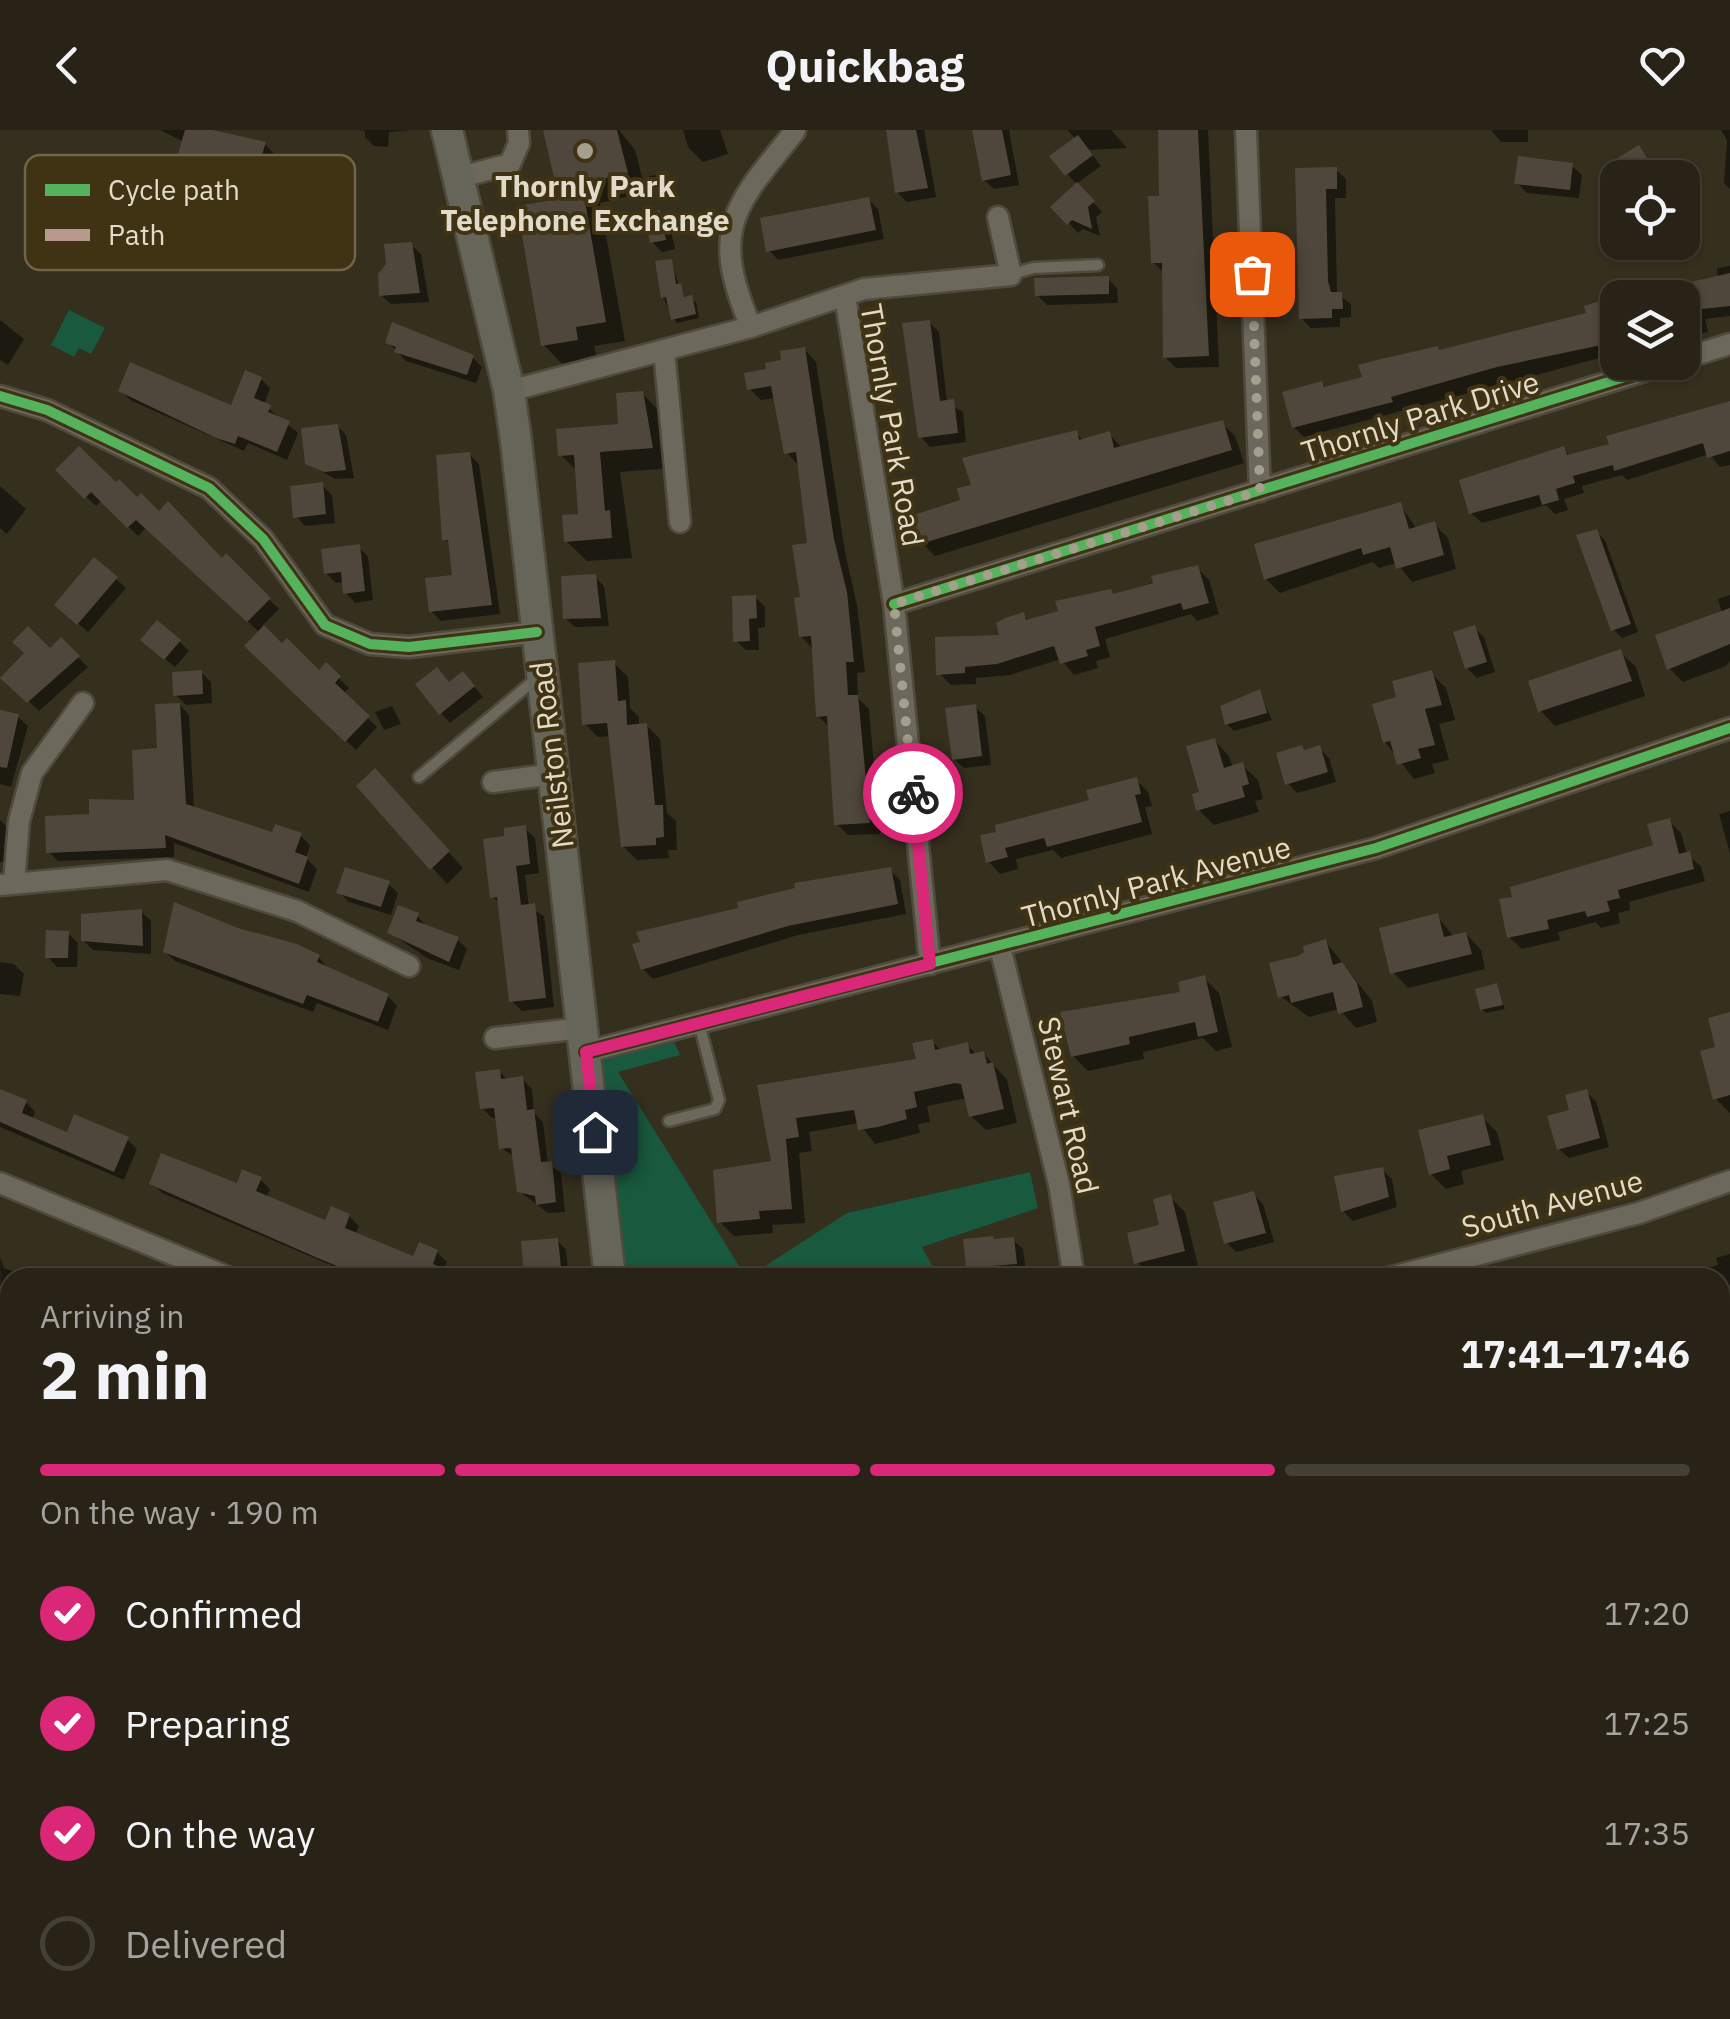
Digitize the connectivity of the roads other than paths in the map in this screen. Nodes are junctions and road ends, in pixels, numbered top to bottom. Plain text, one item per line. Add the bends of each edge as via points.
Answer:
1 (446, 130) edge
2 (518, 130) edge
3 (1246, 130) edge
4 (794, 131) edge
5 (458, 178) junction
6 (998, 217) dead end
7 (1098, 265) dead end
8 (1011, 275) junction
9 (845, 296) junction
10 (750, 327) junction
11 (1730, 344) edge
12 (664, 350) junction
13 (1700, 353) edge
14 (1615, 380) edge
15 (509, 390) junction
16 (0, 396) edge
17 (1260, 491) junction
18 (680, 522) dead end
19 (894, 604) junction
20 (537, 632) junction
21 (542, 674) junction
22 (83, 703) dead end
23 (1730, 728) edge
24 (554, 774) junction
25 (419, 777) dead end
26 (493, 782) dead end
27 (7, 884) edge
28 (1000, 946) junction
29 (930, 964) junction
30 (410, 966) dead end
31 (699, 1023) junction
32 (495, 1038) dead end
33 (584, 1040) junction
34 (669, 1121) dead end
35 (1730, 1181) edge
36 (0, 1183) edge
37 (206, 1268) edge
38 (609, 1268) edge
39 (1072, 1268) edge
40 (1427, 1268) edge

1 - 5 main road, Neilston Road
2 - 5 street via 510,164
3 - 17 street
4 - 10 street via 738,200 732,220 730,250
5 - 15 main road, Neilston Road
6 - 8 street
7 - 8 lane
8 - 9 street via 891,284
9 - 10 street, Thornly Park Road
9 - 19 street, Thornly Park Road
10 - 12 street, Thornly Park Road
11 - 13 street
12 - 15 street, Thornly Park Road
12 - 18 street
14 - 17 street, Thornly Park Drive
15 - 20 main road, Neilston Road
16 - 20 street via 62,416 210,488 262,539 325,625 370,644 409,647
17 - 19 street, Thornly Park Drive
19 - 29 street, Thornly Park Road
20 - 21 main road, Neilston Road
21 - 24 main road, Neilston Road
21 - 25 lane
22 - 27 street via 32,773
23 - 28 street, Thornly Park Avenue via 1376,848
24 - 26 street
24 - 33 main road, Neilston Road
27 - 30 street via 167,870 297,911
28 - 29 street, Thornly Park Avenue
28 - 39 street, Stewart Road via 1052,1154
29 - 31 street, Thornly Park Avenue
31 - 33 street, Thornly Park Avenue
31 - 34 lane via 716,1109
32 - 33 street, Thornly Park Avenue
33 - 38 main road, Neilston Road
35 - 40 street, South Avenue via 1639,1213
36 - 37 street

